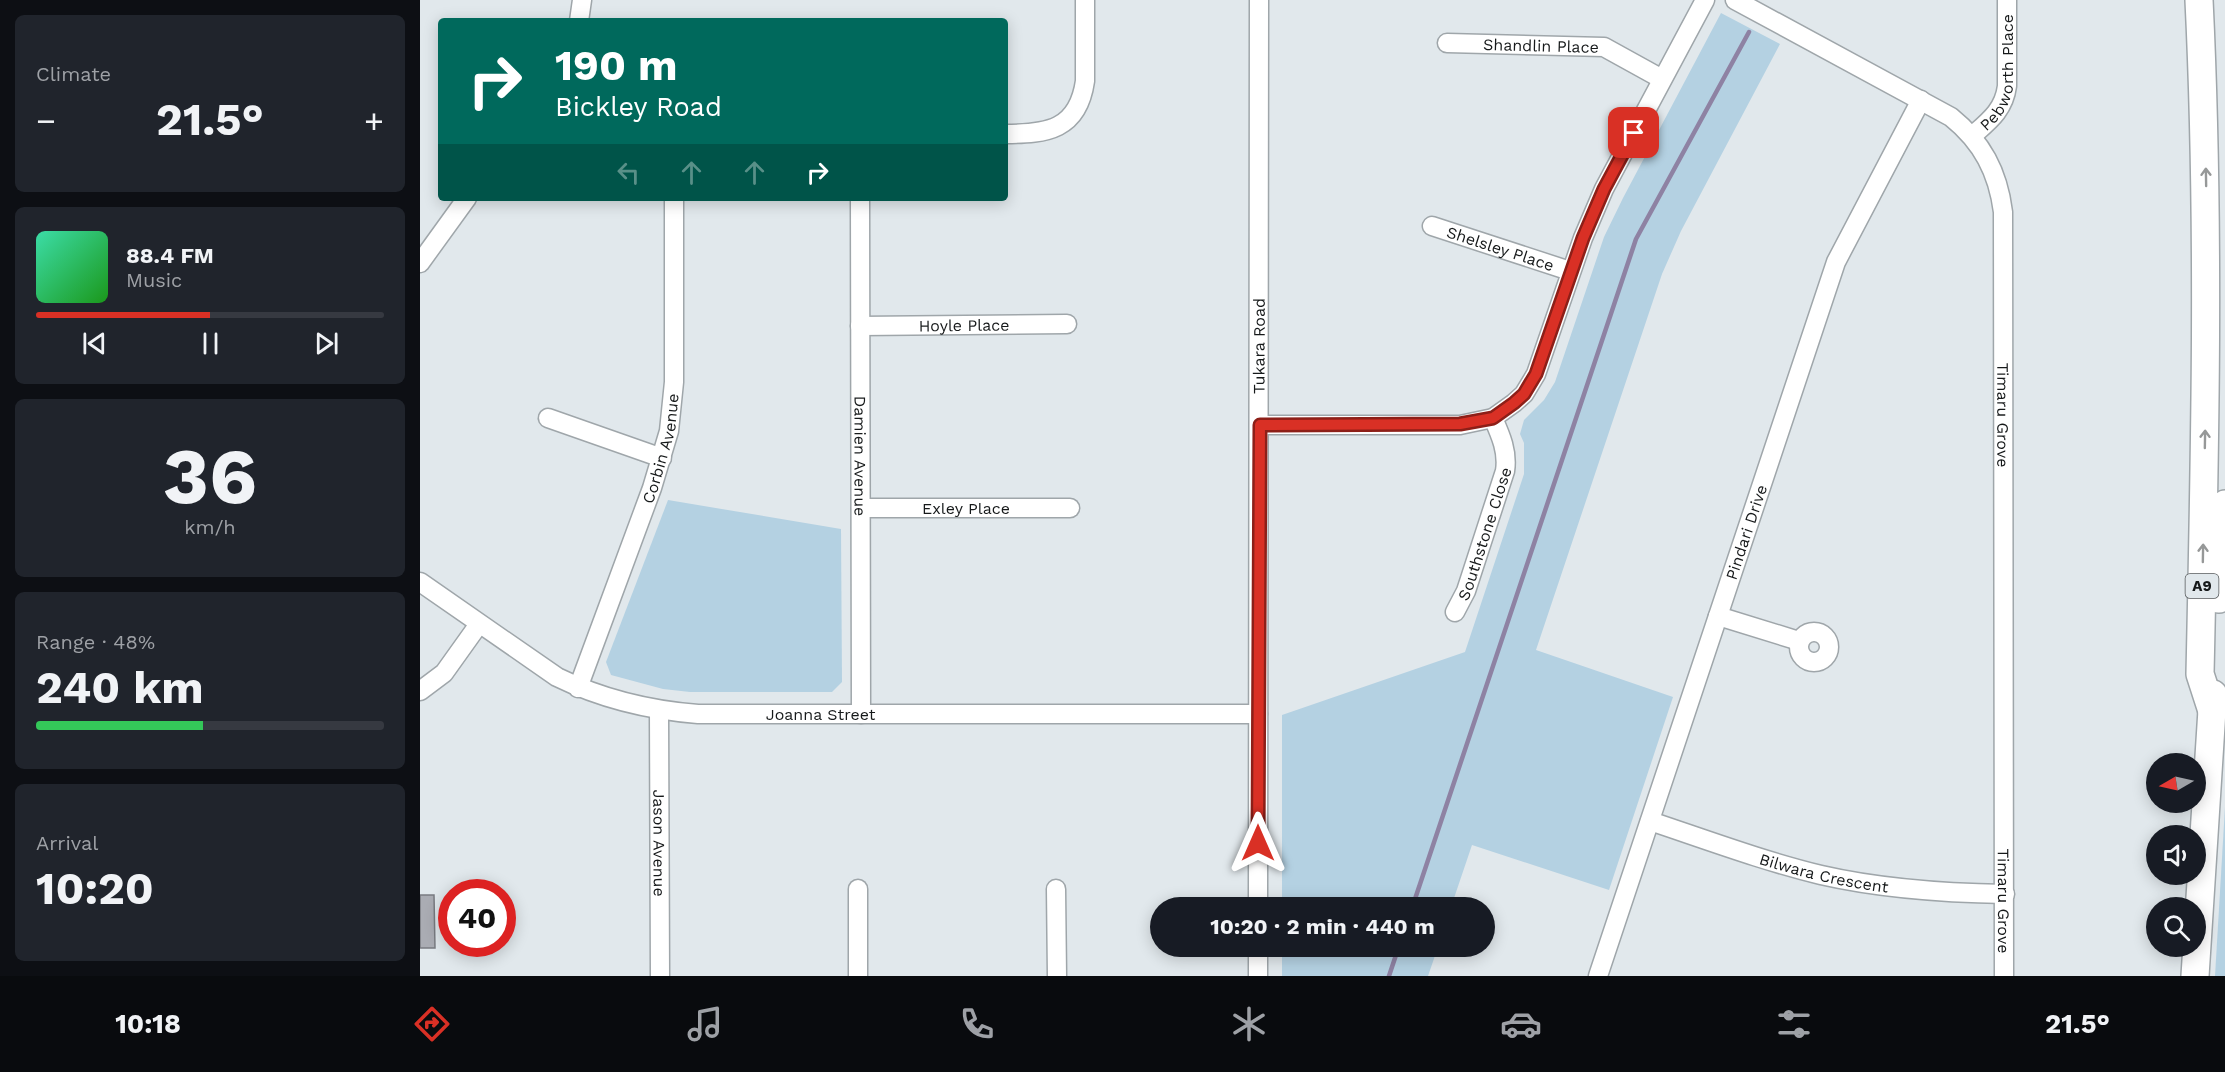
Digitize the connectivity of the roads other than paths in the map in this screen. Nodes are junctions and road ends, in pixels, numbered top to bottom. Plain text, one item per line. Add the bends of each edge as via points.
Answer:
1 (582, 0) edge
2 (1085, 0) edge
3 (1259, 0) edge
4 (1706, 0) edge
5 (1735, 0) edge
6 (2007, 0) edge
7 (2199, 0) edge
8 (579, 18) edge
9 (1447, 43) dead end
10 (1662, 79) junction
11 (1921, 100) junction
12 (1008, 134) edge
13 (1972, 136) junction
14 (465, 201) edge
15 (674, 201) edge
16 (860, 201) edge
17 (1432, 226) dead end
18 (420, 262) edge
19 (1570, 271) junction
20 (1067, 324) dead end
21 (860, 326) junction
22 (548, 418) dead end
23 (1493, 418) junction
24 (1260, 425) junction
25 (662, 458) junction
26 (2225, 504) edge
27 (861, 508) junction
28 (1070, 508) dead end
29 (420, 582) edge
30 (1455, 612) dead end
31 (1718, 616) junction
32 (479, 624) junction
33 (1799, 641) dead end
34 (579, 688) junction
35 (420, 691) edge
36 (659, 711) junction
37 (2212, 711) junction
38 (861, 714) junction
39 (1258, 714) junction
40 (1650, 821) junction
41 (858, 889) dead end
42 (1056, 889) dead end
43 (2004, 894) junction
44 (1258, 897) edge
45 (1258, 957) edge
46 (660, 976) edge
47 (858, 976) edge
48 (1057, 976) edge
49 (1258, 976) edge
50 (1598, 976) edge
51 (2004, 976) edge
52 (2195, 976) edge

1 - 8 street
2 - 12 street via 1083,92 1066,131
3 - 24 street, Tukara Road
4 - 10 street
5 - 11 street, Timaru Grove
6 - 13 street, Pebworth Place via 2005,98 1996,115
37 -> 7 highway, A9 via 2200,674 2206,236
9 - 10 street, Shandlin Place via 1604,47
10 - 19 street via 1604,189
11 - 13 street, Timaru Grove
11 - 31 street, Pindari Drive via 1836,262
13 - 43 street, Timaru Grove via 1995,174 2003,212
14 - 18 street
15 - 25 street, Corbin Avenue via 674,382
16 - 21 street, Damien Avenue
17 - 19 street, Shelsley Place
19 - 23 street via 1536,374 1524,394
20 - 21 street, Hoyle Place
21 - 27 street, Damien Avenue
22 - 25 street
23 - 24 street via 1460,424
23 - 30 street, Southstone Close via 1504,445 1505,471 1466,591
24 - 39 street, Tukara Road
25 - 34 street, Corbin Avenue
26 - 37 highway
27 - 28 street, Exley Place
27 - 38 street, Damien Avenue
29 - 32 street, Joanna Street
31 - 33 street
31 - 40 street, Pindari Drive
32 - 34 street, Joanna Street via 540,667
32 - 35 street via 444,672
34 - 36 street, Joanna Street
36 - 38 street, Joanna Street
36 - 46 street, Jason Avenue
37 - 52 highway
38 - 39 street, Joanna Street
39 - 44 street, Tukara Road
40 - 43 street, Bilwara Crescent via 1768,860 1841,879 1914,890
40 - 50 street, Pindari Drive
41 - 47 street
42 - 48 street
43 - 51 street, Timaru Grove
45 - 49 street

